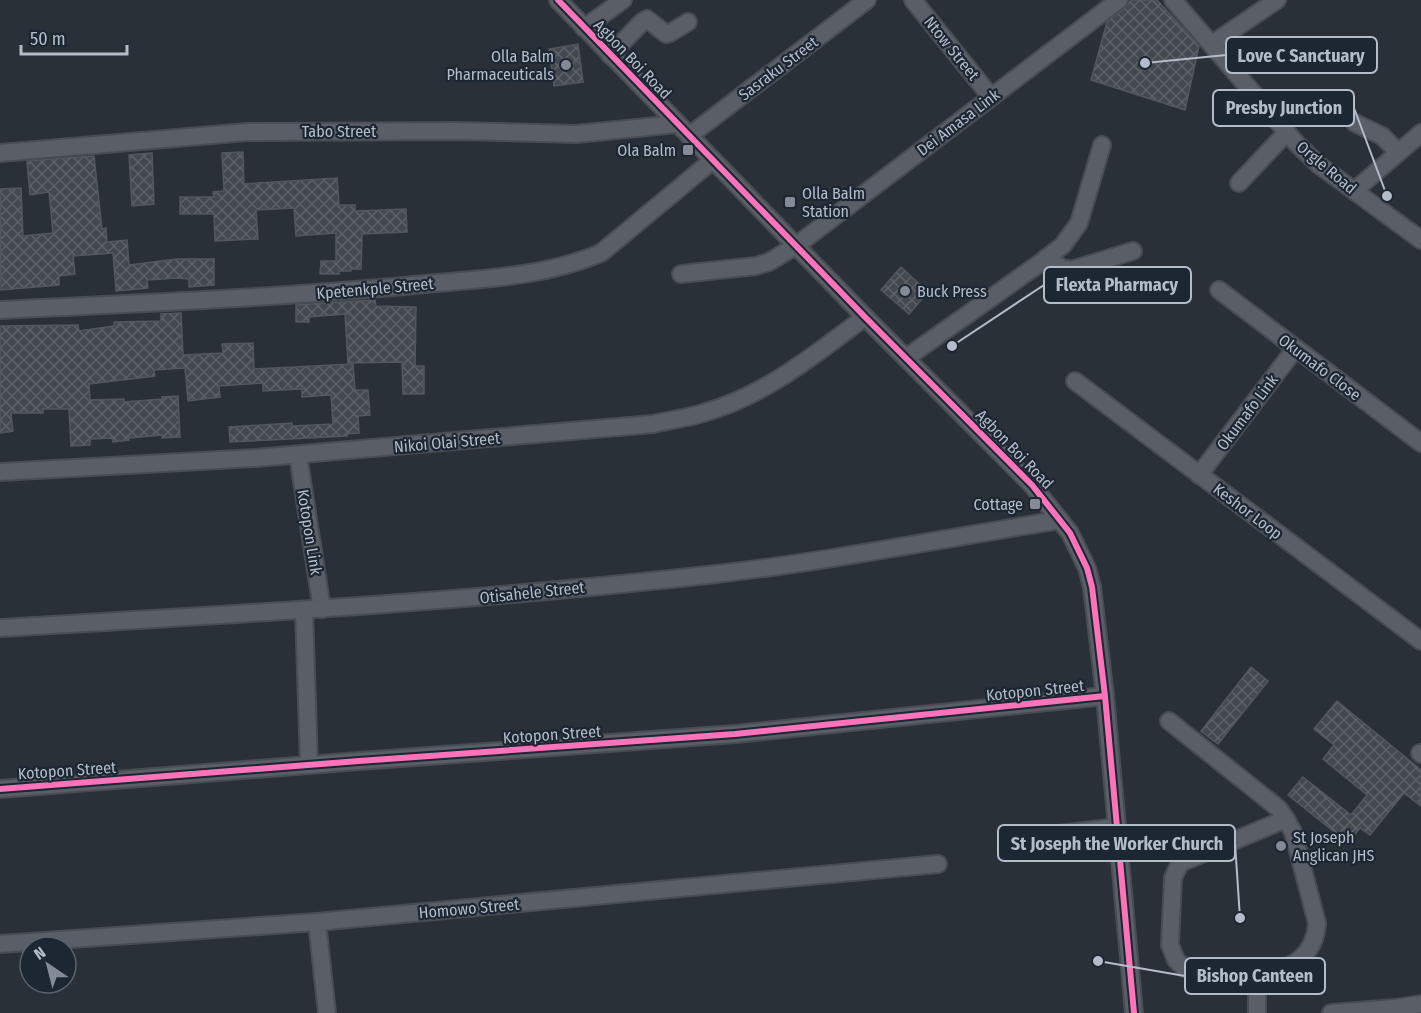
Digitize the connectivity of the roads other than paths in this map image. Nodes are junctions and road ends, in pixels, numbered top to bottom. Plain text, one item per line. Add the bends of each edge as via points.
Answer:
1 (558, 0) edge
2 (623, 0) edge
3 (867, 0) edge
4 (913, 0) edge
5 (1119, 0) edge
6 (1173, 0) edge
7 (1276, 0) edge
8 (688, 22) dead end
9 (584, 28) junction
10 (1212, 44) junction
11 (610, 54) junction
12 (991, 97) junction
13 (1355, 123) dead end
14 (1287, 132) junction
15 (1421, 133) edge
16 (688, 134) junction
17 (1102, 145) dead end
18 (1398, 152) junction
19 (0, 153) edge
20 (713, 160) junction
21 (1239, 183) dead end
22 (1354, 191) junction
23 (1421, 240) edge
24 (797, 246) junction
25 (1133, 251) dead end
26 (1046, 258) junction
27 (681, 274) dead end
28 (1219, 291) dead end
29 (0, 310) edge
30 (865, 317) junction
31 (1295, 349) junction
32 (906, 358) junction
33 (1075, 381) dead end
34 (1421, 443) edge
35 (298, 454) junction
36 (0, 472) edge
37 (1199, 475) junction
38 (1060, 519) junction
39 (322, 609) junction
40 (304, 610) junction
41 (0, 628) edge
42 (1421, 641) edge
43 (1105, 696) junction
44 (1169, 721) dead end
45 (309, 765) junction
46 (0, 789) edge
47 (1286, 819) junction
48 (1117, 827) junction
49 (1042, 836) dead end
50 (938, 864) dead end
51 (317, 922) junction
52 (0, 944) edge
53 (1257, 981) junction
54 (1421, 1004) edge
55 (1396, 1008) junction
56 (1421, 1011) edge
57 (327, 1013) edge
58 (1134, 1013) edge
59 (1257, 1013) edge
60 (1331, 1013) edge

1 - 9 street, Agbon Boi Road
2 - 9 street
3 - 16 street, Sasraku Street
4 - 12 street, Ntow Street
5 - 12 street, Dei Amasa Link
6 - 10 street, Orgle Road
7 - 10 street
8 - 11 street via 666,34 647,19
9 - 11 street, Agbon Boi Road
10 - 14 street, Orgle Road
11 - 16 street, Agbon Boi Road
12 - 24 street, Dei Amasa Link
13 - 18 street via 1382,136
14 - 21 street
14 - 22 street, Orgle Road via 1319,165
15 - 18 street
16 - 19 street, Tabo Street via 247,132
16 - 20 street, Agbon Boi Road
17 - 26 street via 1079,223
18 - 22 street
20 - 24 street, Agbon Boi Road
20 - 29 street, Kpetenkple Street via 602,253 538,272 349,291
22 - 23 street, Orgle Road
24 - 27 street, Dei Amasa Link via 756,266
24 - 30 street, Agbon Boi Road
25 - 26 street via 1071,270
26 - 32 street
28 - 31 street, Okumafo Close
30 - 32 street, Agbon Boi Road
30 - 35 street, Nikoi Olai Street via 788,373 704,413 653,424
31 - 34 street, Okumafo Close
31 - 37 street, Okumafo Link
32 - 38 street, Agbon Boi Road via 1032,485
33 - 37 street, Keshor Loop
35 - 36 street, Nikoi Olai Street
35 - 39 street, Kotopon Link
37 - 42 street, Keshor Loop
38 - 39 street, Otisahele Street via 717,574
38 - 43 street, Agbon Boi Road via 1079,549 1092,587
39 - 40 street, Otisahele Street
40 - 41 street, Otisahele Street
40 - 45 street
43 - 45 street, Kotopon Street via 735,735
43 - 48 street, Agbon Boi Road
44 - 47 street via 1278,808
45 - 46 street, Kotopon Street
47 - 53 street via 1317,923 1316,934 1298,963
47 - 53 street via 1180,863 1173,878 1170,945 1176,960 1184,968
48 - 49 street
48 - 58 street, Agbon Boi Road
50 - 51 street, Homowo Street
51 - 52 street, Homowo Street
51 - 57 street
53 - 59 street
54 - 55 street
55 - 56 street
55 - 60 street

